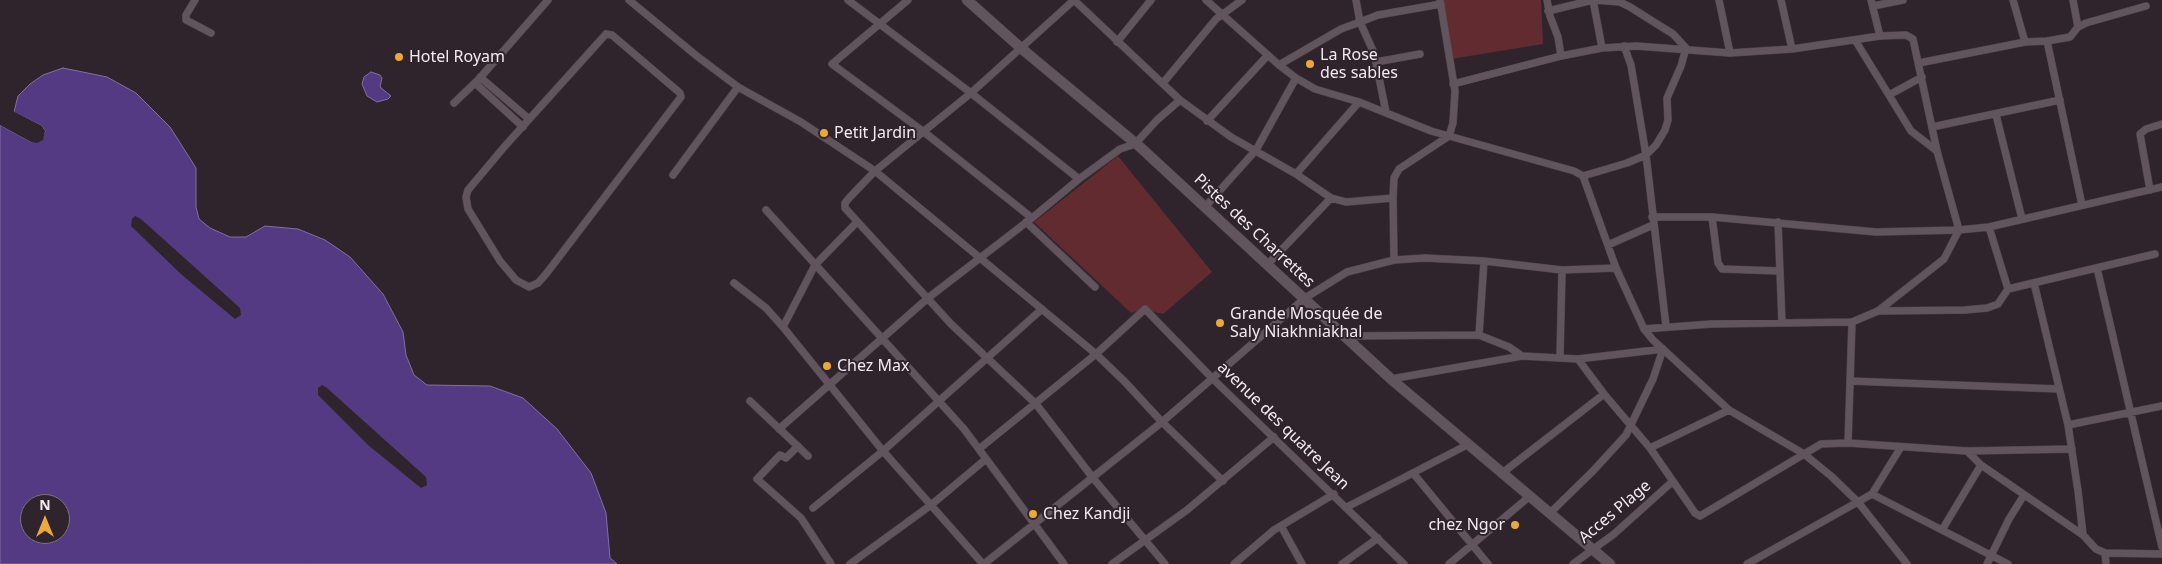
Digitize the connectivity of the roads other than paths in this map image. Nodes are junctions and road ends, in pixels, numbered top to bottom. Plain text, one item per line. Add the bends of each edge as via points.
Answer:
1 (195, 0) edge
2 (548, 0) edge
3 (629, 0) edge
4 (848, 0) edge
5 (908, 0) edge
6 (967, 0) edge
7 (1074, 0) edge
8 (1151, 0) edge
9 (1206, 0) edge
10 (1242, 0) edge
11 (1356, 0) edge
12 (1547, 0) edge
13 (1593, 0) edge
14 (1719, 0) edge
15 (1781, 0) edge
16 (1903, 0) edge
17 (2013, 0) edge
18 (2073, 0) edge
19 (1620, 1) edge
20 (1441, 2) edge
21 (1872, 3) edge
22 (2146, 6) dead end
23 (1548, 11) junction
24 (1222, 14) junction
25 (1360, 22) junction
26 (880, 25) junction
27 (2078, 27) junction
28 (212, 34) dead end
29 (1880, 36) junction
30 (1855, 40) junction
31 (2047, 41) junction
32 (1118, 42) junction
33 (2025, 42) junction
34 (1624, 46) junction
35 (1602, 48) junction
36 (1686, 48) junction
37 (1022, 49) junction
38 (1792, 49) junction
39 (1730, 53) junction
40 (1420, 54) dead end
41 (1268, 55) junction
42 (1561, 56) junction
43 (1376, 62) junction
44 (1919, 63) junction
45 (1279, 65) junction
46 (1922, 77) junction
47 (1296, 78) junction
48 (478, 80) junction
49 (1163, 83) junction
50 (1453, 84) junction
51 (738, 87) junction
52 (971, 93) junction
53 (1889, 95) junction
54 (1180, 100) junction
55 (2060, 100) junction
56 (1359, 102) junction
57 (454, 103) dead end
58 (1386, 112) junction
59 (1996, 115) junction
60 (529, 119) junction
61 (1207, 121) junction
62 (2162, 124) edge
63 (1932, 126) junction
64 (523, 127) junction
65 (924, 132) junction
66 (1449, 136) junction
67 (1135, 144) junction
68 (1256, 150) junction
69 (1937, 151) junction
70 (1646, 155) junction
71 (875, 171) junction
72 (1296, 174) junction
73 (674, 175) dead end
74 (1583, 176) junction
75 (1079, 179) junction
76 (2162, 187) edge
77 (2150, 190) junction
78 (1331, 198) junction
79 (1394, 198) junction
80 (2082, 205) junction
81 (1204, 207) junction
82 (766, 210) dead end
83 (1652, 217) junction
84 (1712, 217) junction
85 (2022, 219) junction
86 (1029, 220) junction
87 (856, 222) junction
88 (1778, 222) junction
89 (1653, 225) junction
90 (1990, 227) junction
91 (1959, 230) junction
92 (1608, 245) junction
93 (2155, 254) dead end
94 (981, 258) junction
95 (1394, 260) junction
96 (1484, 261) junction
97 (1268, 264) junction
98 (815, 265) junction
99 (1616, 268) junction
100 (2097, 268) junction
101 (1562, 270) junction
102 (1780, 271) junction
103 (2034, 283) junction
104 (734, 284) dead end
105 (1095, 287) dead end
106 (2008, 289) junction
107 (928, 298) junction
108 (1305, 298) junction
109 (1042, 309) junction
110 (1878, 311) junction
111 (1852, 322) junction
112 (1782, 323) junction
113 (1666, 326) junction
114 (783, 327) junction
115 (1644, 329) junction
116 (1479, 335) junction
117 (1343, 336) junction
118 (882, 339) junction
119 (1663, 349) junction
120 (1096, 354) junction
121 (1522, 356) junction
122 (1560, 357) junction
123 (986, 358) junction
124 (1578, 359) junction
125 (1214, 379) junction
126 (1391, 379) junction
127 (1850, 381) junction
128 (830, 385) junction
129 (2058, 389) junction
130 (1604, 394) junction
131 (750, 401) dead end
132 (939, 401) junction
133 (1036, 404) junction
134 (2162, 406) edge
135 (1729, 410) junction
136 (2130, 414) junction
137 (1162, 422) junction
138 (2068, 425) junction
139 (1631, 426) junction
140 (779, 428) junction
141 (1274, 438) junction
142 (1848, 443) junction
143 (1467, 445) junction
144 (798, 446) junction
145 (1901, 447) junction
146 (1650, 448) junction
147 (979, 449) junction
148 (2072, 449) junction
149 (883, 451) junction
150 (1966, 451) junction
151 (1804, 454) junction
152 (808, 456) dead end
153 (986, 459) junction
154 (1981, 464) junction
155 (1413, 473) junction
156 (1501, 474) junction
157 (1093, 478) junction
158 (1223, 481) junction
159 (1674, 481) junction
160 (1334, 494) junction
161 (1872, 494) junction
162 (2024, 495) junction
163 (1530, 496) junction
164 (1858, 502) junction
165 (931, 505) junction
166 (1347, 507) junction
167 (813, 508) dead end
168 (1550, 513) junction
169 (1034, 523) junction
170 (1281, 526) junction
171 (1942, 530) junction
172 (2082, 535) junction
173 (1378, 538) junction
174 (1146, 540) junction
175 (1472, 544) junction
176 (2162, 547) edge
177 (1593, 549) junction
178 (2105, 553) junction
179 (2162, 554) edge
180 (1991, 556) junction
181 (862, 561) edge
182 (831, 564) edge
183 (850, 564) edge
184 (984, 564) edge
185 (1064, 564) edge
186 (1112, 564) edge
187 (1165, 564) edge
188 (1234, 564) edge
189 (1302, 564) edge
190 (1342, 564) edge
191 (1404, 564) edge
192 (1448, 564) edge
193 (1488, 564) edge
194 (1573, 564) edge
195 (1610, 564) edge
196 (1747, 564) edge
197 (1907, 564) edge
198 (1988, 564) edge
199 (2008, 564) edge
200 (2106, 564) edge

1 - 28 street via 186,20
2 - 48 street
3 - 51 street
4 - 26 street
5 - 26 street
6 - 37 main road, Pistes des Charrettes
7 - 32 street
7 - 37 street
8 - 32 street
9 - 24 street
10 - 24 street
11 - 25 street
12 - 23 street
13 - 19 street
13 - 23 street
13 - 35 street
14 - 39 street
15 - 38 street
16 - 21 street
17 - 33 street
18 - 27 street
19 - 36 street via 1657,22
20 - 25 street
20 - 50 street
21 - 29 street
22 - 27 street
23 - 42 street via 1556,28
24 - 41 street
24 - 49 street
25 - 43 street
25 - 45 street via 1341,29
26 - 52 street
26 - 65 street via 832,64
27 - 31 street via 2070,37
29 - 30 street
29 - 44 street via 1902,34 1911,37
30 - 38 street
30 - 53 street
31 - 33 street
31 - 55 street
32 - 49 street
33 - 44 street
34 - 35 street
34 - 36 street
34 - 70 street via 1631,66
35 - 42 street
36 - 39 street
36 - 70 street via 1667,98 1665,130
37 - 52 street
37 - 67 main road, Pistes des Charrettes
38 - 39 street
40 - 43 street
41 - 45 street
41 - 61 street
42 - 50 street
43 - 58 street
44 - 46 street
45 - 47 street
46 - 53 street
46 - 63 street
47 - 56 street via 1315,89
47 - 68 street
48 - 57 street
48 - 60 street
48 - 64 street
49 - 54 street
50 - 66 street via 1455,108
51 - 71 street via 801,122
51 - 73 street
52 - 65 street
52 - 75 street
53 - 69 street via 1911,131
54 - 61 street
54 - 67 street
55 - 59 street
55 - 80 street
56 - 58 street
56 - 72 street
58 - 66 street
59 - 63 street
59 - 85 street
60 - 64 street
60 - 64 street via 606,34 612,35 681,97 546,274 532,287 516,280 500,261 468,210 466,197 468,190
61 - 68 street
62 - 77 street via 2140,134
63 - 69 street
65 - 71 street
65 - 86 street
66 - 74 street
66 - 79 street via 1400,169 1394,178
67 - 75 street via 1120,149
67 - 81 main road, Pistes des Charrettes
68 - 72 street
68 - 81 street
69 - 91 street
70 - 74 street
70 - 83 street
71 - 87 street via 844,203
71 - 94 street
72 - 78 street
74 - 92 street
75 - 86 street
76 - 77 street
77 - 80 street
78 - 79 street via 1346,202
78 - 97 street
79 - 95 street
80 - 85 street
81 - 97 main road, Pistes des Charrettes
82 - 98 street
83 - 84 street
83 - 89 street
84 - 88 street
84 - 102 street via 1718,263 1722,269
85 - 90 street
86 - 94 street
86 - 105 street
87 - 98 street
87 - 107 street
88 - 91 street via 1876,232
88 - 102 street
89 - 92 street
89 - 113 street
90 - 91 street
90 - 106 street
91 - 110 street via 1944,259
92 - 99 street
93 - 100 street
94 - 107 street
94 - 109 street
95 - 96 street
95 - 108 street via 1347,272
96 - 101 street
96 - 116 street
97 - 108 main road, Pistes des Charrettes
98 - 114 street
98 - 118 street
99 - 101 street
99 - 115 street
100 - 103 street
100 - 136 street
101 - 122 street
102 - 112 street
103 - 106 street
103 - 129 street
104 - 114 street via 766,308
106 - 110 street via 1998,304 1987,308
107 - 118 street
107 - 123 street
108 - 117 main road, Pistes des Charrettes
108 - 125 street
109 - 120 street
109 - 123 street
110 - 111 street
111 - 112 street
111 - 127 street
112 - 113 street
113 - 115 street
114 - 128 street
115 - 119 street
116 - 117 street
116 - 121 street
117 - 126 main road, Pistes des Charrettes
118 - 128 street
118 - 132 street
119 - 124 street
119 - 135 street
119 - 139 street
120 - 125 street, avenue des quatre Jean via 1145,309
120 - 133 street
120 - 137 street
121 - 122 street
121 - 126 street
122 - 124 street
123 - 132 street
123 - 133 street
124 - 130 street
125 - 137 street
125 - 141 street, avenue des quatre Jean
126 - 143 main road, Pistes des Charrettes
127 - 129 street
127 - 142 street
128 - 140 street
128 - 149 street
129 - 138 street
130 - 139 street
130 - 156 street
131 - 140 street
132 - 147 street
132 - 149 street
133 - 147 street
133 - 157 street
134 - 136 street
135 - 146 street
135 - 151 street
136 - 138 street
136 - 176 street
137 - 157 street
137 - 158 street
138 - 148 street
139 - 146 street
139 - 168 street via 1593,471
140 - 144 street
141 - 158 street
141 - 160 street, avenue des quatre Jean
142 - 145 street
142 - 151 street via 1821,444
143 - 155 street
143 - 156 main road, Pistes des Charrettes
144 - 152 street
144 - 182 street via 786,458 780,455 758,479 801,518
145 - 150 street
145 - 161 street
146 - 159 street
147 - 153 street
148 - 150 street
148 - 172 street
149 - 165 street
149 - 167 street
150 - 154 street
151 - 159 street via 1700,516
151 - 164 street
153 - 165 street
153 - 169 street
154 - 162 street
154 - 171 street
155 - 166 street
155 - 175 street
156 - 163 main road, Pistes des Charrettes
157 - 169 street
157 - 174 street
158 - 174 street
159 - 177 street, Acces Plage
160 - 166 street, avenue des quatre Jean
160 - 170 street
161 - 164 street
161 - 171 street
162 - 172 street
162 - 180 street
163 - 168 main road, Pistes des Charrettes
163 - 175 street
164 - 196 street
164 - 197 street
165 - 181 street
165 - 184 street
166 - 173 street, avenue des quatre Jean
168 - 177 main road, Pistes des Charrettes
169 - 184 street
169 - 185 street
170 - 188 street
170 - 189 street
171 - 180 street
172 - 178 street via 2090,545
173 - 190 street
173 - 191 street, avenue des quatre Jean
174 - 186 street
174 - 187 street
175 - 192 street
175 - 193 street
177 - 194 street, Acces Plage
177 - 195 main road, Pistes des Charrettes
178 - 179 street
178 - 200 street
180 - 198 street
180 - 199 street
181 - 183 street

